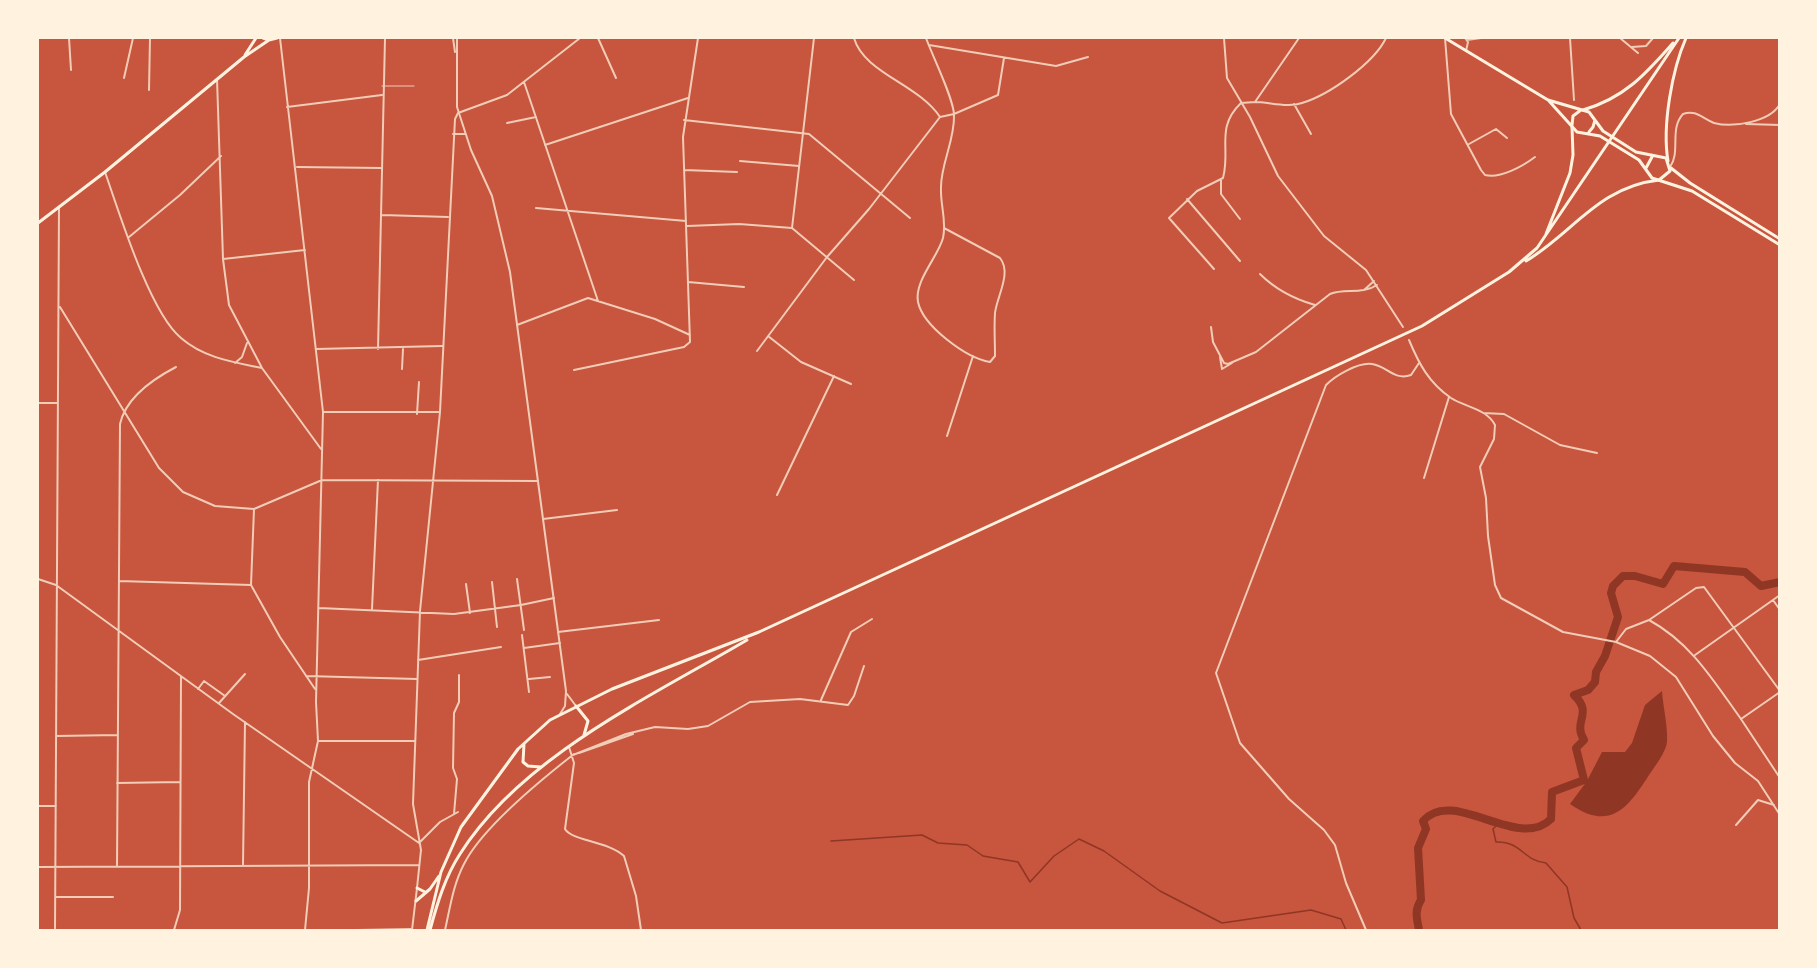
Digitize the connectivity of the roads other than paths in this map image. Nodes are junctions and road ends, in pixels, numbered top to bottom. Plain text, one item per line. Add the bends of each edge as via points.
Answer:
1 (69, 38) edge
2 (133, 38) edge
3 (150, 38) edge
4 (256, 38) edge
5 (263, 38) edge
6 (278, 38) edge
7 (385, 38) edge
8 (455, 38) edge
9 (580, 38) edge
10 (598, 38) edge
11 (698, 38) edge
12 (814, 38) edge
13 (854, 38) edge
14 (926, 38) edge
15 (1224, 38) edge
16 (1299, 38) edge
17 (1386, 38) edge
18 (1445, 38) edge
19 (1455, 38) edge
20 (1481, 38) edge
21 (1570, 38) edge
22 (1620, 38) edge
23 (1653, 38) edge
24 (1679, 38) edge
25 (1686, 38) edge
26 (1466, 39) edge
27 (269, 40) junction
28 (1451, 41) junction
29 (929, 45) junction
30 (1632, 47) junction
31 (1466, 51) junction
32 (1638, 53) dead end
33 (244, 57) junction
34 (1088, 57) dead end
35 (1004, 58) junction
36 (71, 70) dead end
37 (124, 78) dead end
38 (217, 78) junction
39 (616, 78) dead end
40 (524, 82) junction
41 (382, 86) junction
42 (414, 86) dead end
43 (149, 90) dead end
44 (382, 95) junction
45 (688, 98) junction
46 (1548, 100) junction
47 (1574, 100) dead end
48 (1255, 102) junction
49 (1241, 103) junction
50 (1294, 104) junction
51 (1779, 104) edge
52 (287, 107) junction
53 (1583, 110) junction
54 (458, 113) junction
55 (954, 114) junction
56 (536, 117) junction
57 (940, 117) junction
58 (684, 120) junction
59 (1595, 120) junction
60 (507, 123) dead end
61 (1740, 124) junction
62 (1779, 125) edge
63 (1572, 127) junction
64 (802, 132) junction
65 (1587, 133) junction
66 (453, 134) junction
67 (465, 134) junction
68 (1311, 134) dead end
69 (1507, 138) dead end
70 (1469, 144) junction
71 (545, 145) junction
72 (1674, 152) junction
73 (221, 156) junction
74 (1535, 157) dead end
75 (1652, 157) junction
76 (740, 161) dead end
77 (1668, 161) junction
78 (799, 166) junction
79 (296, 167) junction
80 (1670, 167) junction
81 (381, 168) junction
82 (684, 170) junction
83 (1646, 170) junction
84 (105, 172) junction
85 (737, 172) dead end
86 (1221, 180) junction
87 (1659, 180) junction
88 (880, 193) junction
89 (1187, 199) junction
90 (59, 206) junction
91 (536, 208) dead end
92 (568, 211) junction
93 (382, 214) junction
94 (448, 217) junction
95 (910, 218) dead end
96 (1240, 219) dead end
97 (686, 221) junction
98 (38, 223) edge
99 (686, 226) junction
100 (792, 228) junction
101 (944, 228) junction
102 (129, 237) junction
103 (1779, 239) edge
104 (1541, 242) junction
105 (1779, 245) edge
106 (305, 250) junction
107 (827, 257) junction
108 (223, 259) junction
109 (1240, 261) dead end
110 (1519, 265) junction
111 (1214, 269) dead end
112 (1260, 274) dead end
113 (854, 280) dead end
114 (1374, 280) junction
115 (688, 282) junction
116 (1377, 285) junction
117 (744, 287) dead end
118 (1364, 290) junction
119 (598, 301) junction
120 (1315, 304) junction
121 (59, 305) junction
122 (518, 325) junction
123 (1211, 327) dead end
124 (1403, 327) dead end
125 (690, 335) junction
126 (768, 336) junction
127 (1409, 340) dead end
128 (248, 343) junction
129 (443, 346) junction
130 (378, 348) junction
131 (316, 349) junction
132 (403, 349) junction
133 (757, 351) dead end
134 (1219, 353) junction
135 (974, 356) junction
136 (1234, 361) junction
137 (235, 363) junction
138 (1419, 363) junction
139 (176, 367) dead end
140 (262, 368) junction
141 (402, 369) dead end
142 (574, 370) dead end
143 (834, 376) junction
144 (419, 382) dead end
145 (851, 384) dead end
146 (1449, 397) junction
147 (38, 403) edge
148 (58, 403) junction
149 (124, 411) junction
150 (323, 412) junction
151 (440, 412) junction
152 (1483, 413) junction
153 (417, 414) junction
154 (947, 436) dead end
155 (322, 451) junction
156 (1597, 453) dead end
157 (1424, 478) dead end
158 (378, 479) junction
159 (435, 479) junction
160 (322, 480) junction
161 (538, 481) junction
162 (777, 495) dead end
163 (254, 509) junction
164 (617, 510) dead end
165 (543, 519) junction
166 (38, 579) edge
167 (517, 579) dead end
168 (119, 581) junction
169 (492, 582) dead end
170 (466, 584) dead end
171 (56, 585) junction
172 (251, 585) junction
173 (1779, 596) edge
174 (554, 598) junction
175 (1773, 600) junction
176 (521, 605) junction
177 (319, 608) junction
178 (372, 609) junction
179 (495, 609) junction
180 (1779, 610) edge
181 (420, 611) junction
182 (470, 613) junction
183 (872, 619) dead end
184 (659, 620) dead end
185 (1649, 620) junction
186 (497, 627) dead end
187 (1736, 628) junction
188 (119, 630) junction
189 (524, 630) dead end
190 (558, 632) junction
191 (759, 632) junction
192 (522, 635) dead end
193 (1616, 642) junction
194 (560, 643) junction
195 (501, 647) dead end
196 (524, 648) junction
197 (1695, 655) junction
198 (418, 660) junction
199 (864, 666) dead end
200 (245, 674) dead end
201 (459, 675) dead end
202 (306, 676) junction
203 (317, 676) junction
204 (181, 677) junction
205 (550, 677) dead end
206 (418, 679) junction
207 (528, 680) junction
208 (197, 689) junction
209 (316, 691) junction
210 (566, 691) junction
211 (529, 692) dead end
212 (1779, 692) edge
213 (225, 696) junction
214 (821, 700) junction
215 (219, 704) junction
216 (576, 706) junction
217 (560, 714) junction
218 (1741, 719) junction
219 (245, 722) junction
220 (118, 735) junction
221 (56, 736) junction
222 (581, 739) junction
223 (318, 741) junction
224 (415, 741) junction
225 (524, 742) junction
226 (569, 746) junction
227 (573, 755) junction
228 (541, 766) junction
229 (312, 768) junction
230 (1779, 778) edge
231 (180, 782) junction
232 (117, 783) junction
233 (1774, 805) junction
234 (38, 806) edge
235 (56, 806) junction
236 (1779, 814) edge
237 (1736, 825) dead end
238 (419, 843) junction
239 (243, 865) junction
240 (309, 865) junction
241 (419, 865) junction
242 (117, 866) junction
243 (180, 866) junction
244 (38, 867) edge
245 (57, 867) junction
246 (441, 872) junction
247 (417, 888) junction
248 (427, 892) junction
249 (55, 897) junction
250 (113, 897) dead end
251 (416, 901) junction
252 (55, 930) edge
253 (174, 930) edge
254 (305, 930) edge
255 (357, 930) edge
256 (413, 930) edge
257 (429, 930) edge
258 (445, 930) edge
259 (641, 930) edge
260 (1366, 930) edge

1 - 36 street
2 - 37 street
3 - 43 street
4 - 33 main road
5 - 27 main road
6 - 27 main road
6 - 52 street
7 - 41 street
8 - 54 street
9 - 40 street
10 - 39 street
11 - 45 street
12 - 64 street
13 - 57 street via 864,58 924,97
14 - 29 street
15 - 49 street via 1227,78
16 - 48 street
17 - 50 street via 1356,72 1306,102
18 - 28 main road
18 - 70 street via 1451,114
19 - 28 street
20 - 26 street
21 - 47 street
22 - 30 street
23 - 30 street via 1646,46
24 - 53 main road via 1624,92 1611,101
24 - 104 main road
25 - 77 main road via 1665,133
26 - 31 street
27 - 33 main road
28 - 31 main road
29 - 35 street
29 - 55 street
30 - 32 street
31 - 46 main road
33 - 38 main road
34 - 35 street via 1056,66
35 - 55 street via 998,95
38 - 73 street
38 - 84 main road
40 - 54 street via 500,99
40 - 56 street
41 - 42 lane
41 - 44 street
44 - 52 street
44 - 81 street
45 - 58 street
45 - 71 street
46 - 53 main road
46 - 63 main road
48 - 49 street
48 - 50 street
49 - 86 street via 1227,124
49 - 114 street via 1278,176 1303,211 1324,236 1356,260
50 - 68 street
51 - 61 street via 1770,115
52 - 79 street
53 - 59 main road
53 - 63 main road via 1573,116
54 - 66 street
54 - 67 street
55 - 57 street
55 - 101 street via 941,184
56 - 60 street
56 - 71 street
57 - 88 street
58 - 64 street
58 - 82 street
59 - 65 main road
59 - 75 main road via 1606,133 1634,151
61 - 62 street
61 - 72 street via 1717,123 1687,113 1678,122
63 - 65 main road
63 - 104 main road via 1570,173
64 - 78 street
64 - 88 street
65 - 83 main road via 1603,137
66 - 67 street
66 - 94 street
67 - 122 street via 501,224
69 - 70 street via 1496,129
70 - 74 street via 1488,176 1524,165
71 - 92 street
72 - 77 street
72 - 80 street
73 - 102 street
73 - 108 street
75 - 77 main road via 1663,156
75 - 83 main road
76 - 78 street
77 - 80 main road
78 - 100 street
79 - 81 street
79 - 106 street
80 - 87 main road
80 - 103 main road
81 - 93 street
82 - 85 street
82 - 97 street
83 - 87 main road
84 - 90 main road
84 - 102 street
86 - 89 street
86 - 96 street via 1221,194
87 - 105 main road via 1692,191
87 - 110 main road via 1620,189
88 - 95 street
88 - 107 street
89 - 109 street
89 - 111 street via 1169,218
90 - 98 main road
90 - 121 street
91 - 92 street
92 - 97 street
92 - 119 street
93 - 94 street
93 - 130 street
94 - 129 street
97 - 99 street
99 - 100 street
99 - 115 street
100 - 107 street
101 - 135 street via 918,302 934,327
101 - 135 street via 1004,264 995,314 994,359 990,362
102 - 137 street via 147,283 173,330 212,357
104 - 110 main road
106 - 108 street
106 - 131 street
107 - 113 street
107 - 126 street
108 - 128 street via 229,305
110 - 191 main road via 1415,330
112 - 120 street via 1292,298
114 - 116 street
114 - 118 street
115 - 117 street
115 - 125 street
116 - 118 street
116 - 124 street
118 - 120 street via 1335,292
119 - 122 street via 585,298
119 - 125 street via 656,319
120 - 136 street via 1256,352
121 - 148 street
121 - 149 street
122 - 161 street
123 - 134 street
125 - 142 street via 687,346
126 - 133 street
126 - 143 street via 801,362
127 - 138 street
128 - 137 street
128 - 140 street
129 - 132 street
129 - 151 street
130 - 131 street
130 - 132 street
131 - 150 street
132 - 141 street
134 - 136 street via 1224,363
134 - 136 street via 1222,369
135 - 154 street
137 - 140 street
138 - 146 street
138 - 260 street via 1411,375 1402,376 1366,364 1335,377 1326,386 1215,673 1240,743 1335,845
139 - 149 street via 149,382
140 - 155 street
143 - 145 street
143 - 162 street
144 - 153 street
146 - 152 street
146 - 157 street
147 - 148 street
148 - 171 street
149 - 163 street via 159,468 183,492 214,506
149 - 168 street via 119,452
150 - 153 street
150 - 155 street
151 - 153 street
151 - 159 street
152 - 156 street via 1504,414 1560,445
152 - 193 street via 1491,418 1496,430 1480,468 1498,594 1508,604 1558,630
155 - 160 street
158 - 159 street
158 - 160 street
158 - 178 street
159 - 161 street
159 - 181 street
160 - 163 street
160 - 177 street
161 - 165 street
163 - 172 street
164 - 165 street
165 - 174 street
166 - 171 street
167 - 176 street
168 - 172 street
168 - 188 street
169 - 179 street
170 - 182 street
171 - 188 street
171 - 221 street
172 - 202 street
173 - 175 street
174 - 176 street
174 - 190 street
175 - 180 street
175 - 187 street
176 - 179 street
176 - 189 street
177 - 178 street
177 - 203 street
178 - 181 street
179 - 182 street
179 - 186 street
181 - 182 street
181 - 198 street
183 - 214 street via 851,632
184 - 190 street
185 - 187 street via 1696,588 1704,587
185 - 193 street via 1626,629
185 - 197 street via 1679,639
187 - 197 street
187 - 212 street
188 - 204 street
188 - 220 street
190 - 194 street
191 - 216 main road
191 - 222 main road
192 - 196 street
193 - 233 street via 1650,656 1676,677 1727,756 1758,782
194 - 196 street
194 - 210 street
195 - 198 street
196 - 207 street
197 - 218 street
198 - 206 street
199 - 214 street via 850,704
200 - 213 street
201 - 238 street via 459,702 454,713 456,813
202 - 203 street
202 - 209 street
203 - 206 street
203 - 209 street
204 - 208 street
204 - 231 street
205 - 207 street
206 - 224 street
207 - 211 street
208 - 213 street via 204,681
208 - 215 street
209 - 223 street
210 - 216 street
210 - 217 street
212 - 218 street
213 - 215 street
214 - 227 street via 750,702 702,728 660,726
215 - 219 street
216 - 217 main road
216 - 222 main road via 588,721 588,730
217 - 225 main road
218 - 230 street
219 - 229 street
219 - 239 street
220 - 221 street
220 - 232 street
221 - 235 street
222 - 226 main road
223 - 224 street
223 - 229 street
224 - 238 street via 413,812
225 - 228 main road via 523,762
225 - 246 main road via 468,815
226 - 227 street
226 - 228 main road
227 - 258 street via 512,808 467,858
227 - 259 street via 565,828 569,834 605,844 624,856
228 - 257 main road via 470,839 446,881
229 - 238 street
229 - 240 street
231 - 232 street
231 - 243 street
232 - 242 street
233 - 236 street
233 - 237 street via 1758,800
234 - 235 street
235 - 245 street
238 - 241 street
239 - 240 street
239 - 243 street
240 - 241 street
240 - 254 street
241 - 247 street
242 - 243 street
242 - 245 street
243 - 253 street via 180,910
244 - 245 street
245 - 249 street
246 - 248 main road
246 - 257 main road
247 - 248 main road
247 - 251 street
248 - 251 main road
249 - 250 street
249 - 252 street
251 - 256 street
255 - 256 street

